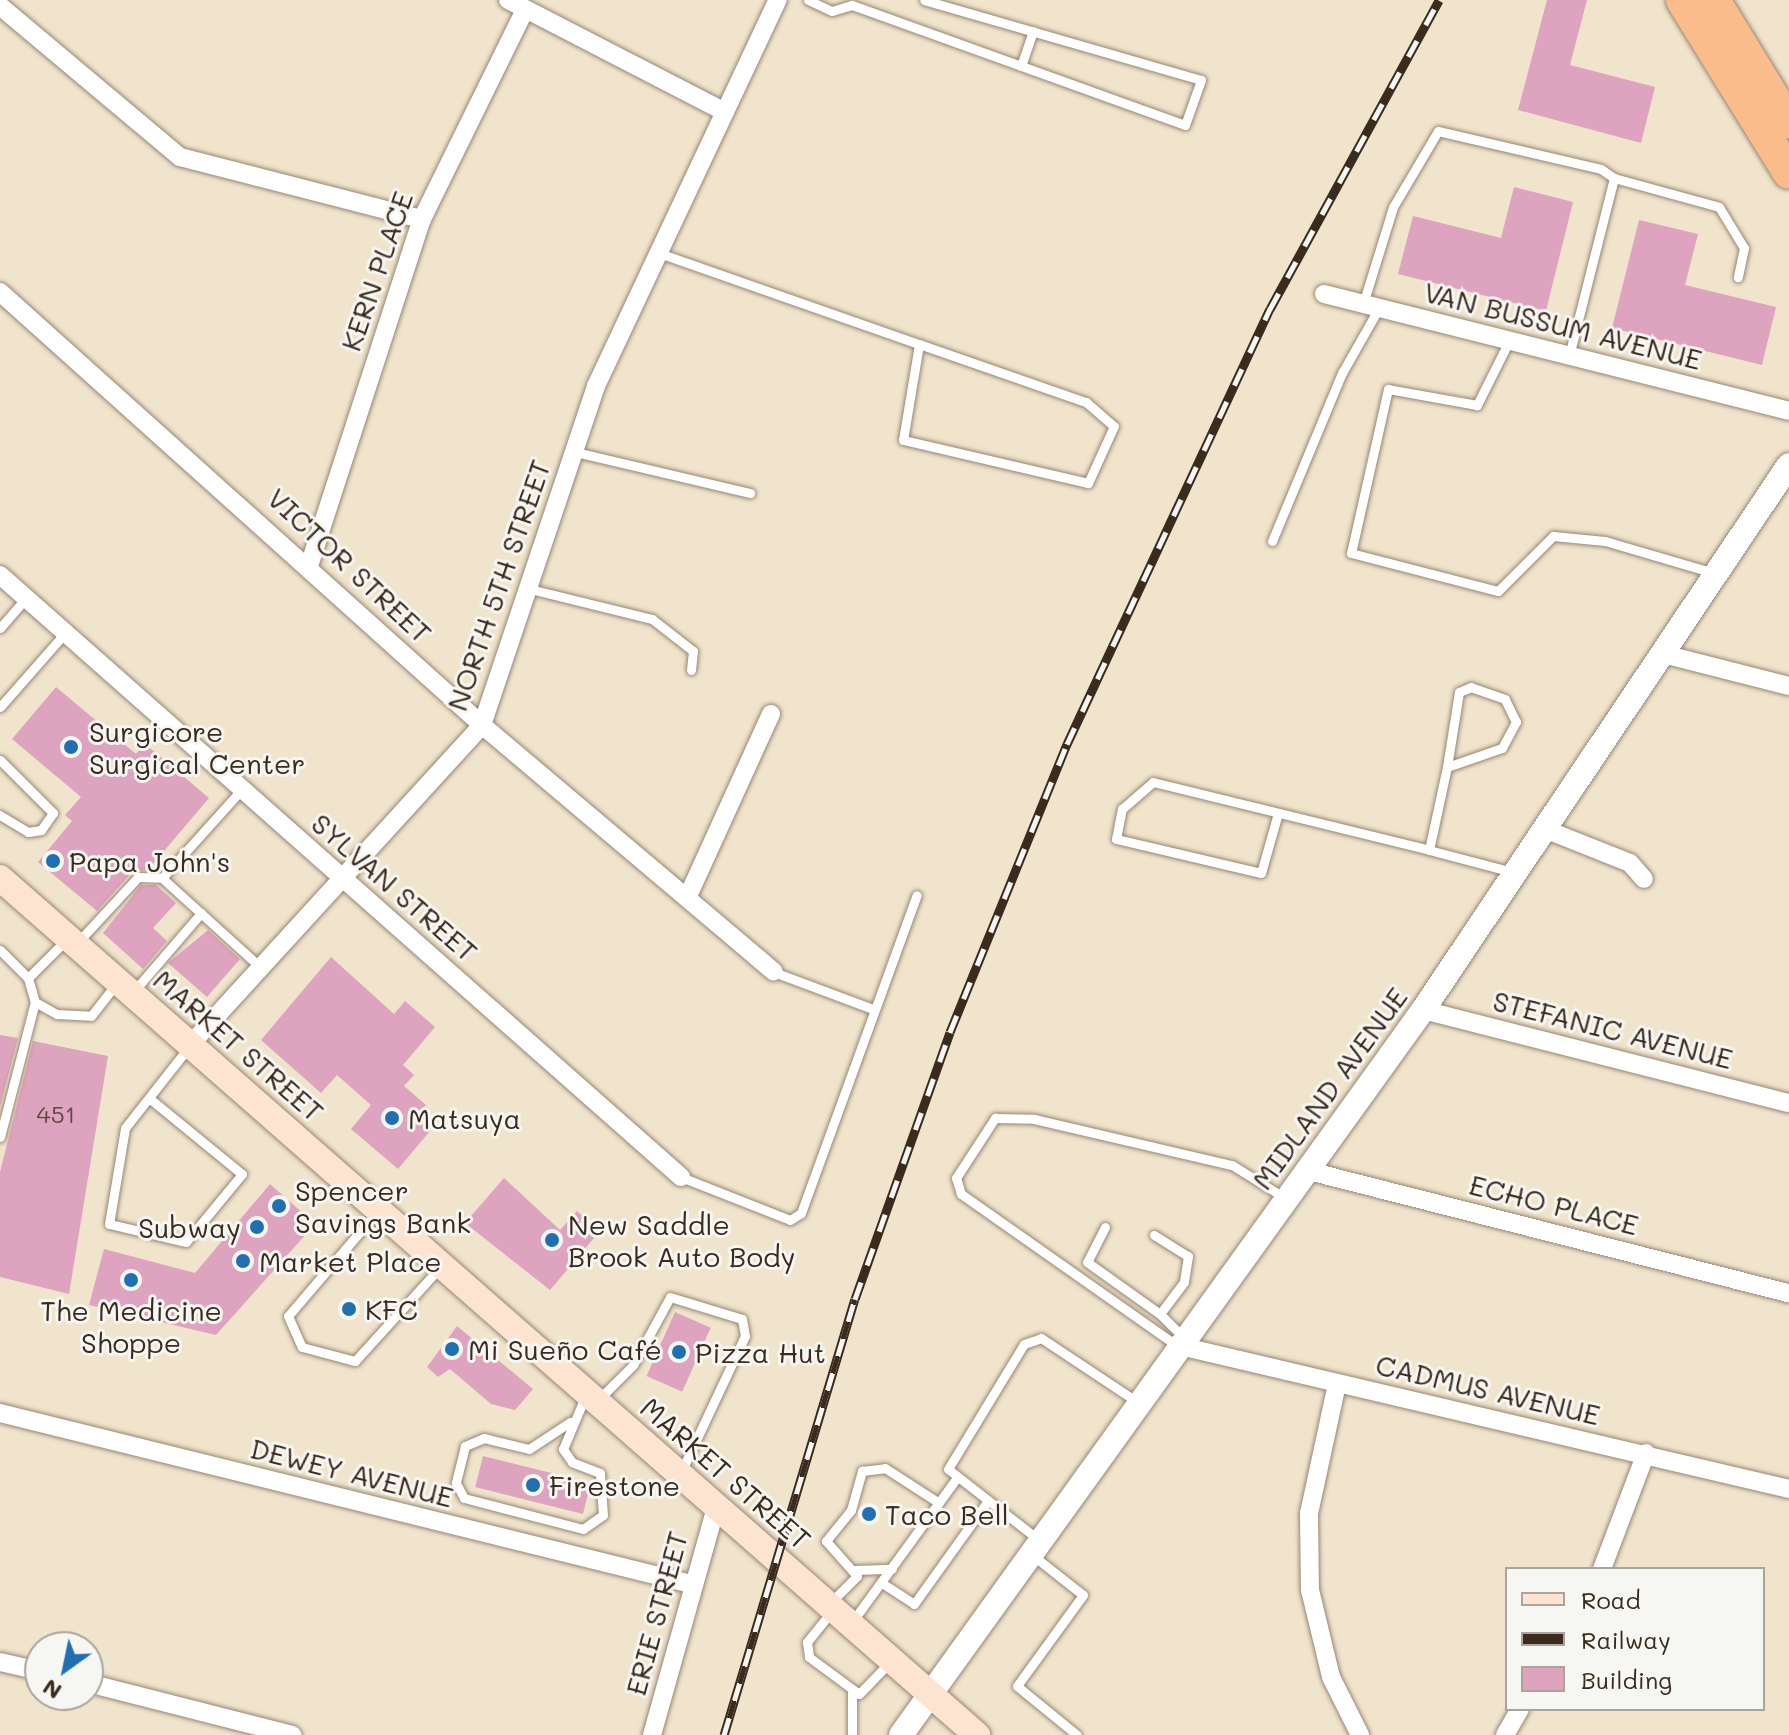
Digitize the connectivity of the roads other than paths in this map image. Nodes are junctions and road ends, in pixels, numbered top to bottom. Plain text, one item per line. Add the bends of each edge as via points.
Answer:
1 (508, 0) edge
2 (778, 0) edge
3 (808, 0) edge
4 (924, 0) edge
5 (1682, 0) edge
6 (1714, 0) edge
7 (852, 3) edge
8 (0, 6) edge
9 (525, 10) junction
10 (1033, 31) junction
11 (1021, 66) junction
12 (725, 112) junction
13 (1789, 123) edge
14 (1789, 173) edge
15 (1614, 178) junction
16 (422, 219) junction
17 (659, 253) junction
18 (1738, 277) dead end
19 (0, 292) edge
20 (1324, 294) dead end
21 (1371, 306) junction
22 (1509, 341) junction
23 (919, 344) junction
24 (1569, 356) junction
25 (1789, 411) edge
26 (575, 452) junction
27 (1789, 465) edge
28 (750, 493) dead end
29 (1272, 541) dead end
30 (310, 563) junction
31 (1718, 574) junction
32 (0, 575) edge
33 (530, 589) junction
34 (26, 598) junction
35 (0, 628) edge
36 (65, 633) junction
37 (1667, 655) junction
38 (691, 670) dead end
39 (1789, 686) edge
40 (0, 707) edge
41 (771, 714) dead end
42 (482, 725) junction
43 (0, 760) edge
44 (1447, 767) junction
45 (242, 789) junction
46 (1278, 813) junction
47 (0, 815) edge
48 (1547, 830) junction
49 (1429, 850) junction
50 (1516, 873) junction
51 (340, 877) junction
52 (0, 878) edge
53 (162, 878) junction
54 (1644, 879) dead end
55 (917, 895) dead end
56 (688, 896) junction
57 (201, 913) junction
58 (72, 942) junction
59 (0, 950) edge
60 (260, 967) junction
61 (774, 972) joint
62 (28, 978) junction
63 (125, 987) junction
64 (35, 1002) junction
65 (873, 1009) junction
66 (1423, 1010) junction
67 (190, 1045) junction
68 (149, 1098) junction
69 (1789, 1103) edge
70 (0, 1137) edge
71 (1305, 1170) junction
72 (681, 1177) joint
73 (1286, 1199) junction
74 (378, 1211) junction
75 (1105, 1227) dead end
76 (1154, 1235) dead end
77 (441, 1266) junction
78 (1789, 1293) edge
79 (1160, 1314) junction
80 (1179, 1340) junction
81 (1337, 1384) junction
82 (592, 1398) junction
83 (1136, 1401) junction
84 (0, 1413) edge
85 (570, 1422) junction
86 (1646, 1453) junction
87 (680, 1475) junction
88 (956, 1479) junction
89 (1789, 1489) edge
90 (987, 1502) junction
91 (939, 1503) junction
92 (716, 1507) junction
93 (1034, 1547) junction
94 (1603, 1567) edge
95 (892, 1569) junction
96 (855, 1570) junction
97 (882, 1583) junction
98 (691, 1584) junction
99 (837, 1612) junction
100 (892, 1660) junction
101 (0, 1662) edge
102 (24, 1667) edge
103 (104, 1687) edge
104 (852, 1693) junction
105 (930, 1694) junction
106 (1519, 1711) edge
107 (292, 1735) edge
108 (652, 1735) edge
109 (852, 1735) edge
110 (901, 1735) edge
111 (977, 1735) edge
112 (1077, 1735) edge
113 (1360, 1735) edge
114 (1505, 1735) edge

1 - 9 street
2 - 12 street, NORTH 5TH STREET
3 - 7 lane via 832,11
4 - 10 lane
5 - 14 highway
6 - 13 highway
7 - 11 lane
8 - 16 street via 180,157
9 - 12 street
9 - 16 street, KERN PLACE
10 - 11 lane
10 - 11 lane via 1201,80 1185,125
12 - 17 street, NORTH 5TH STREET
15 - 18 lane via 1719,207 1744,248
15 - 21 lane via 1438,131 1393,207
15 - 24 lane
16 - 30 street, KERN PLACE
17 - 23 lane
17 - 26 street, NORTH 5TH STREET via 596,386
19 - 30 street, VICTOR STREET
20 - 21 street, VAN BUSSUM AVENUE
21 - 22 street, VAN BUSSUM AVENUE
21 - 29 lane
22 - 24 street, VAN BUSSUM AVENUE
22 - 31 lane via 1477,405 1388,389 1351,553 1498,591 1553,536 1605,541
23 - 23 lane via 903,440 1088,483 1114,426 1086,402
24 - 25 street, VAN BUSSUM AVENUE
26 - 28 lane
26 - 33 street, NORTH 5TH STREET
27 - 31 street, MIDLAND AVENUE
30 - 42 street, VICTOR STREET
31 - 37 street, MIDLAND AVENUE
32 - 34 street, SYLVAN STREET
33 - 38 lane via 652,619 693,651
33 - 42 street, NORTH 5TH STREET
34 - 35 lane
34 - 36 street, SYLVAN STREET
36 - 40 lane
36 - 45 street, SYLVAN STREET
37 - 39 street
37 - 48 street, MIDLAND AVENUE
41 - 56 street
42 - 51 street, NORTH 5TH STREET
42 - 56 street, VICTOR STREET
43 - 47 lane via 53,813 41,830 28,832
44 - 44 lane via 1502,748 1516,722 1505,699 1471,687 1459,692
44 - 49 lane
45 - 51 street, SYLVAN STREET
45 - 53 lane
46 - 46 lane via 1153,782 1122,809 1116,839 1261,873
46 - 49 lane
48 - 50 street, MIDLAND AVENUE
48 - 54 street via 1630,863
49 - 50 lane
50 - 66 street, MIDLAND AVENUE
51 - 60 street, NORTH 5TH STREET
51 - 72 street, SYLVAN STREET
52 - 58 main road, MARKET STREET
53 - 57 lane
53 - 58 lane via 138,877
55 - 65 lane
56 - 61 street, VICTOR STREET
57 - 60 lane
57 - 63 lane
58 - 62 lane
58 - 63 main road, MARKET STREET
59 - 62 lane
60 - 67 street, NORTH 5TH STREET
61 - 65 lane
62 - 64 lane
63 - 64 lane via 82,1018
63 - 67 main road, MARKET STREET
64 - 70 lane
65 - 72 lane via 801,1213 790,1220
66 - 69 street, STEFANIC AVENUE
66 - 71 street, MIDLAND AVENUE
67 - 68 lane
67 - 74 main road, MARKET STREET
68 - 68 lane via 125,1128 109,1224 186,1242 242,1174
71 - 73 street, MIDLAND AVENUE
71 - 78 street, ECHO PLACE
73 - 80 street, MIDLAND AVENUE
73 - 80 lane via 1232,1165 1034,1119 995,1118 956,1178 961,1194
74 - 77 main road, MARKET STREET
74 - 77 lane via 288,1316 302,1347 355,1361
75 - 79 lane via 1087,1262
76 - 79 lane via 1188,1256 1190,1268
77 - 82 main road, MARKET STREET
79 - 80 lane
80 - 81 street, CADMUS AVENUE
80 - 83 street, MIDLAND AVENUE
81 - 86 street, CADMUS AVENUE
81 - 113 street via 1314,1474 1307,1551 1318,1634
82 - 85 lane
82 - 87 main road, MARKET STREET
82 - 87 lane via 633,1365 670,1297 742,1319 745,1336
83 - 88 lane via 1032,1337 948,1458
83 - 93 street, MIDLAND AVENUE
84 - 98 street, DEWEY AVENUE
85 - 85 lane via 529,1449 484,1438 465,1446 456,1483 464,1498 583,1529 603,1515 600,1473 572,1462 563,1449
86 - 89 street, CADMUS AVENUE
86 - 94 street
87 - 92 main road, MARKET STREET
88 - 90 lane
88 - 91 lane
90 - 93 lane
90 - 97 lane via 914,1604
91 - 95 lane
91 - 96 lane via 885,1468 862,1471 851,1510 826,1541
92 - 98 street, ERIE STREET
92 - 99 main road, MARKET STREET
93 - 105 street, MIDLAND AVENUE
93 - 112 lane via 1083,1595 1017,1686
95 - 96 lane
95 - 97 lane
96 - 99 lane via 853,1587
97 - 99 lane
98 - 108 street, ERIE STREET
99 - 100 main road, MARKET STREET
99 - 104 lane via 807,1649
100 - 104 lane
100 - 105 main road, MARKET STREET
101 - 102 street
103 - 107 street
104 - 109 lane
105 - 110 street, MIDLAND AVENUE
105 - 111 main road, MARKET STREET
106 - 114 street

